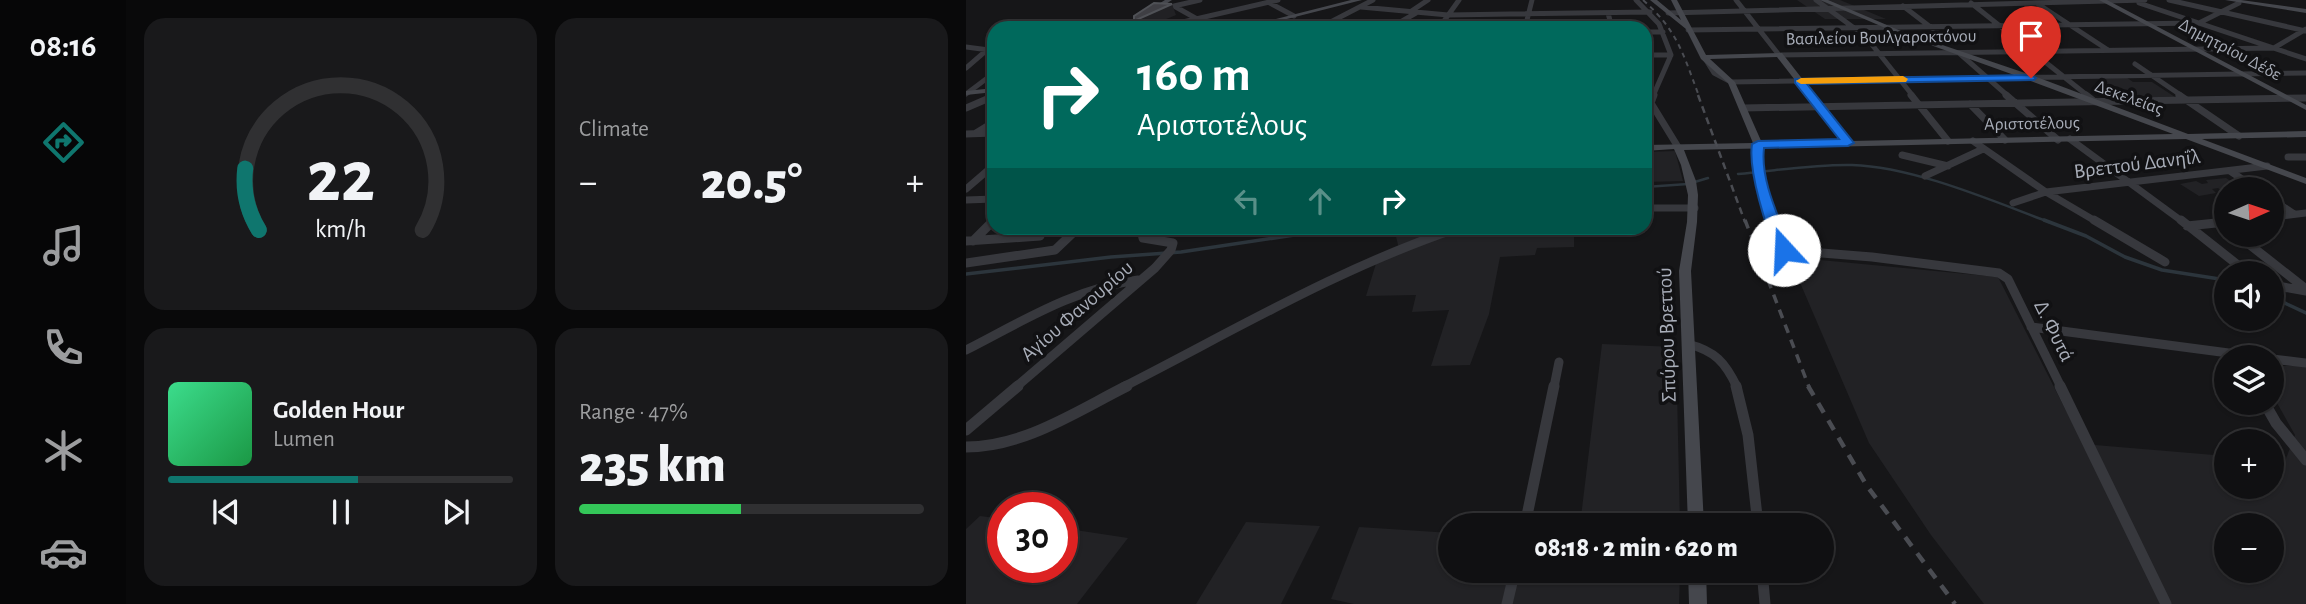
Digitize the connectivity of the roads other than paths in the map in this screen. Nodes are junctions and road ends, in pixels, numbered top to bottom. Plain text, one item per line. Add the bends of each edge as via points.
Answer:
1 (1169, 0) edge
2 (1199, 0) edge
3 (1278, 0) edge
4 (1373, 0) edge
5 (1428, 0) edge
6 (1459, 0) edge
7 (1532, 0) edge
8 (1636, 0) edge
9 (1653, 0) edge
10 (1674, 0) edge
11 (1736, 0) edge
12 (1815, 0) edge
13 (1896, 0) edge
14 (1967, 0) edge
15 (2145, 0) edge
16 (2169, 0) edge
17 (2228, 0) edge
18 (1266, 1) edge
19 (2104, 1) edge
20 (2239, 1) edge
21 (1356, 2) edge
22 (2035, 2) edge
23 (2137, 2) junction
24 (1611, 3) dead end
25 (1824, 3) edge
26 (1973, 4) junction
27 (1902, 6) junction
28 (1836, 7) junction
29 (1743, 10) junction
30 (2306, 11) edge
31 (1410, 12) junction
32 (1650, 12) junction
33 (1682, 12) junction
34 (2221, 12) junction
35 (1417, 13) junction
36 (1611, 13) junction
37 (1668, 13) junction
38 (1528, 14) junction
39 (1448, 15) junction
40 (1294, 16) junction
41 (1197, 19) junction
42 (1135, 21) edge
43 (1188, 21) edge
44 (1201, 21) edge
45 (1273, 21) edge
46 (1329, 21) edge
47 (1403, 21) edge
48 (1444, 21) edge
49 (1526, 21) edge
50 (1612, 21) edge
51 (2199, 23) junction
52 (2147, 24) junction
53 (2071, 25) junction
54 (2001, 26) junction
55 (1855, 27) junction
56 (1887, 27) junction
57 (1928, 27) junction
58 (1687, 28) junction
59 (1758, 29) junction
60 (2305, 30) edge
61 (1652, 32) edge
62 (1663, 32) junction
63 (1946, 39) dead end
64 (966, 47) edge
65 (2274, 48) junction
66 (2194, 49) junction
67 (987, 50) edge
68 (2110, 51) junction
69 (2033, 52) junction
70 (987, 53) edge
71 (1959, 53) junction
72 (1880, 54) junction
73 (1652, 55) edge
74 (1671, 55) junction
75 (1779, 55) junction
76 (1704, 57) junction
77 (2306, 59) edge
78 (2135, 64) dead end
79 (966, 68) edge
80 (2306, 73) edge
81 (2241, 74) junction
82 (2148, 75) junction
83 (2064, 77) junction
84 (1988, 78) junction
85 (2031, 78) junction
86 (987, 79) edge
87 (1900, 79) junction
88 (1652, 81) edge
89 (1658, 81) junction
90 (1799, 81) junction
91 (1731, 82) junction
92 (968, 93) edge
93 (987, 93) edge
94 (2080, 94) junction
95 (987, 96) edge
96 (2306, 98) edge
97 (2287, 99) junction
98 (1652, 100) edge
99 (2185, 100) junction
100 (2095, 102) junction
101 (2016, 103) junction
102 (1919, 104) junction
103 (1970, 104) junction
104 (1652, 105) edge
105 (1819, 106) junction
106 (966, 108) edge
107 (1742, 108) junction
108 (2306, 108) edge
109 (1654, 109) joint
110 (987, 126) edge
111 (987, 133) edge
112 (966, 134) edge
113 (975, 134) junction
114 (2306, 134) edge
115 (2239, 136) junction
116 (2190, 137) junction
117 (2070, 139) junction
118 (2005, 140) junction
119 (2058, 140) junction
120 (1948, 141) junction
121 (1973, 141) junction
122 (1848, 143) junction
123 (1758, 144) junction
124 (1678, 146) junction
125 (1652, 148) edge
126 (1983, 149) junction
127 (1902, 155) dead end
128 (2288, 157) dead end
129 (2306, 157) edge
130 (1950, 166) junction
131 (2267, 166) junction
132 (987, 171) edge
133 (2230, 171) junction
134 (1925, 176) dead end
135 (2239, 177) edge
136 (2306, 181) edge
137 (2132, 182) junction
138 (966, 189) edge
139 (2046, 192) junction
140 (987, 199) edge
141 (966, 200) edge
142 (2013, 202) dead end
143 (1652, 208) edge
144 (1695, 208) junction
145 (2284, 208) edge
146 (2306, 214) edge
147 (2294, 215) junction
148 (2284, 216) edge
149 (2214, 224) edge
150 (987, 226) edge
151 (2187, 226) junction
152 (1071, 235) edge
153 (1142, 235) edge
154 (1437, 235) edge
155 (1040, 236) dead end
156 (970, 241) edge
157 (2252, 247) edge
158 (2165, 261) dead end
159 (2232, 261) edge
160 (966, 263) edge
161 (1138, 280) junction
162 (2284, 287) edge
163 (2306, 290) edge
164 (2031, 327) junction
165 (1688, 344) junction
166 (966, 349) edge
167 (2214, 353) edge
168 (2284, 360) edge
169 (1559, 362) dead end
170 (2306, 363) edge
171 (2271, 415) edge
172 (966, 430) edge
173 (966, 447) edge
174 (2306, 460) edge
175 (1528, 513) edge
176 (1695, 513) edge
177 (1757, 513) edge
178 (1513, 583) edge
179 (1697, 583) edge
180 (1763, 583) edge
181 (1507, 604) edge
182 (1698, 604) edge
183 (1765, 604) edge
184 (2166, 604) edge

1 - 42 street
2 - 41 street via 1174,6
3 - 18 street
4 - 21 street
5 - 31 street
6 - 39 street
7 - 38 street
8 - 32 street
9 - 37 street
10 - 33 street
11 - 29 street
12 - 25 street
13 - 27 street
14 - 26 street
15 - 23 street
16 - 34 street
17 - 20 street
18 - 40 street
18 - 41 street
19 - 22 street
19 - 23 street
19 - 52 street, Δημητρίου Δέδε
20 - 30 street
20 - 34 street
21 - 31 street
21 - 40 street
21 - 46 street
22 - 26 street
22 - 53 street
23 - 51 street
24 - 36 street
25 - 28 street, Δεκελείας
25 - 29 street
25 - 55 street
26 - 27 street
26 - 54 street
27 - 28 street
27 - 57 street
28 - 56 street, Δεκελείας
29 - 33 street
29 - 59 street
31 - 35 street
32 - 36 street
32 - 62 street
33 - 37 street
33 - 58 street
34 - 51 street
34 - 60 street
35 - 39 street
35 - 47 street
36 - 38 street
36 - 50 street
37 - 58 street
38 - 39 street
38 - 49 street
39 - 48 street
40 - 45 street
41 - 43 street
41 - 44 street
51 - 52 street
51 - 65 street
52 - 53 street
52 - 66 street, Δημητρίου Δέδε
53 - 54 street
53 - 68 street
54 - 57 street
54 - 69 street
55 - 56 street
55 - 59 street
55 - 72 street
56 - 57 street
56 - 71 street, Δεκελείας
57 - 63 street
58 - 59 street
58 - 76 street
59 - 75 street
60 - 65 street
61 - 62 street
62 - 74 street
64 - 67 street
65 - 66 street, Βασιλείου Βουλγαροκτόνου
65 - 77 street
66 - 68 street, Βασιλείου Βουλγαροκτόνου
66 - 81 street, Δημητρίου Δέδε
68 - 69 street, Βασιλείου Βουλγαροκτόνου
69 - 71 street, Βασιλείου Βουλγαροκτόνου
69 - 83 street
70 - 79 street
71 - 72 street, Βασιλείου Βουλγαροκτόνου
71 - 84 street
71 - 85 street, Δεκελείας
72 - 75 street, Βασιλείου Βουλγαροκτόνου
72 - 87 street
73 - 74 street
74 - 89 street
75 - 76 street, Βασιλείου Βουλγαροκτόνου
75 - 90 street
76 - 91 street
78 - 82 street
80 - 81 street
81 - 82 street
81 - 97 street, Δημητρίου Δέδε
82 - 83 street
82 - 99 street
83 - 85 street
83 - 94 street
84 - 85 street
84 - 87 street
84 - 101 street
85 - 94 street, Δεκελείας
86 - 92 street
87 - 90 street
87 - 102 street
88 - 89 street
89 - 98 street
90 - 91 street
90 - 105 street
91 - 107 street
92 - 93 street
94 - 100 street, Δεκελείας
95 - 106 street
96 - 97 street
97 - 99 street
97 - 108 street, Δημητρίου Δέδε
99 - 100 street
99 - 115 street
100 - 101 street
100 - 116 street, Δεκελείας
101 - 103 street
101 - 119 street
102 - 103 street
102 - 105 street
102 - 120 street
103 - 118 street
104 - 109 street
105 - 107 street
105 - 122 street
107 - 123 street
109 - 124 street
110 - 113 street
111 - 113 street
112 - 113 street
114 - 115 street, Αριστοτέλους
115 - 116 street, Αριστοτέλους
116 - 117 street, Αριστοτέλους
116 - 131 street, Δεκελείας
117 - 119 street, Αριστοτέλους
117 - 137 street
118 - 119 street, Αριστοτέλους
118 - 121 street, Αριστοτέλους
120 - 121 street, Αριστοτέλους
120 - 122 street, Αριστοτέλους
121 - 126 street
122 - 123 street, Αριστοτέλους
123 - 124 street, Αριστοτέλους
123 - 164 street, Δ. Φυτά via 1759,172 1784,250 1999,273 2008,279
124 - 125 street, Αριστοτέλους
124 - 144 street, Σπύρου Βρεττού via 1695,191
126 - 130 street
126 - 139 street
127 - 130 street
128 - 129 street
130 - 134 street
131 - 133 street, Βρεττού Δανηΐλ
131 - 136 street, Δεκελείας
132 - 138 street
133 - 135 street
133 - 137 street, Βρεττού Δανηΐλ
137 - 139 street, Βρεττού Δανηΐλ
137 - 151 street
139 - 142 street, Βρεττού Δανηΐλ
139 - 158 street
140 - 141 street
143 - 144 street
144 - 165 street, Σπύρου Βρεττού via 1685,271
145 - 147 street
146 - 147 street
147 - 148 street
149 - 151 street
150 - 156 street
151 - 159 street
152 - 160 street via 1055,250
153 - 161 street, Αγίου Φανουρίου via 1173,243 1168,254
154 - 173 street via 1344,274 1060,420 1012,441
155 - 156 street
157 - 163 street
161 - 166 street via 1071,299
161 - 172 street, Αγίου Φανουρίου
162 - 163 street
164 - 167 street
164 - 184 street, Δ. Φυτά
165 - 176 street, Σπύρου Βρεττού
165 - 177 street via 1709,350 1729,369 1747,421
168 - 170 street
169 - 175 street
171 - 174 street
178 - 181 street
179 - 182 street
180 - 183 street

